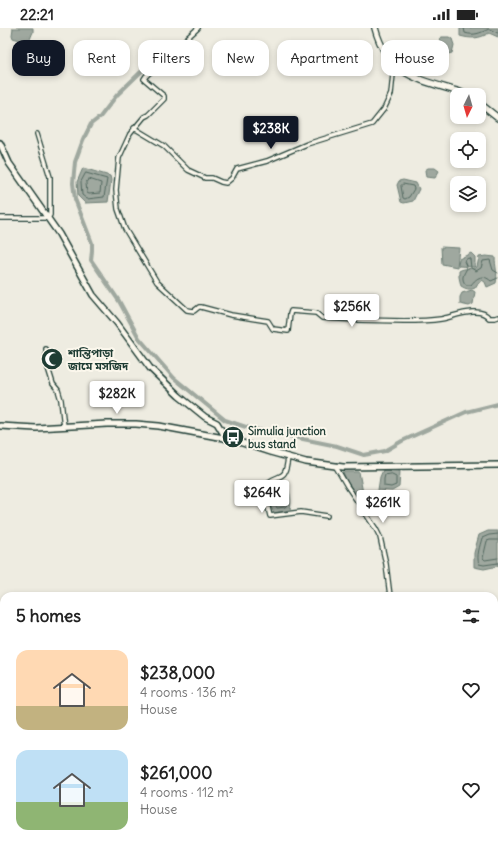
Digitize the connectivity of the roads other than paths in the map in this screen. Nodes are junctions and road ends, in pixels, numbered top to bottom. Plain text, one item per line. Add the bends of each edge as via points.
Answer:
1 (198, 28) edge
2 (375, 28) edge
3 (381, 48) edge
4 (393, 76) edge
5 (411, 76) edge
6 (450, 89) edge
7 (486, 109) edge
8 (498, 118) edge
9 (134, 128) junction
10 (38, 134) dead end
11 (0, 143) edge
12 (0, 218) edge
13 (48, 218) junction
14 (498, 316) edge
15 (46, 348) dead end
16 (0, 426) edge
17 (64, 427) junction
18 (230, 439) junction
19 (288, 457) junction
20 (498, 465) edge
21 (336, 466) junction
22 (327, 516) dead end
23 (390, 592) edge

1 - 9 street via 144,79 164,96 164,99
2 - 3 main road
4 - 9 street via 392,94 372,124 238,169 226,183 204,178 188,170 164,146
5 - 6 main road
7 - 8 main road
9 - 14 street via 119,158 116,179 118,209 125,229 149,271 187,310 194,311 201,307 268,321 273,329 288,331 292,311 316,313 322,318 368,321 429,320 460,313 482,312 490,318
10 - 13 street via 50,178 51,203
11 - 13 street via 9,163
12 - 13 street
13 - 18 street via 93,295 150,368 179,396 205,417 217,423
15 - 17 street via 53,384 61,400
16 - 17 street
17 - 18 street via 136,424
18 - 19 street
19 - 21 street
19 - 22 street via 287,471 266,484 270,516 301,512
20 - 21 street
21 - 23 street via 380,537

